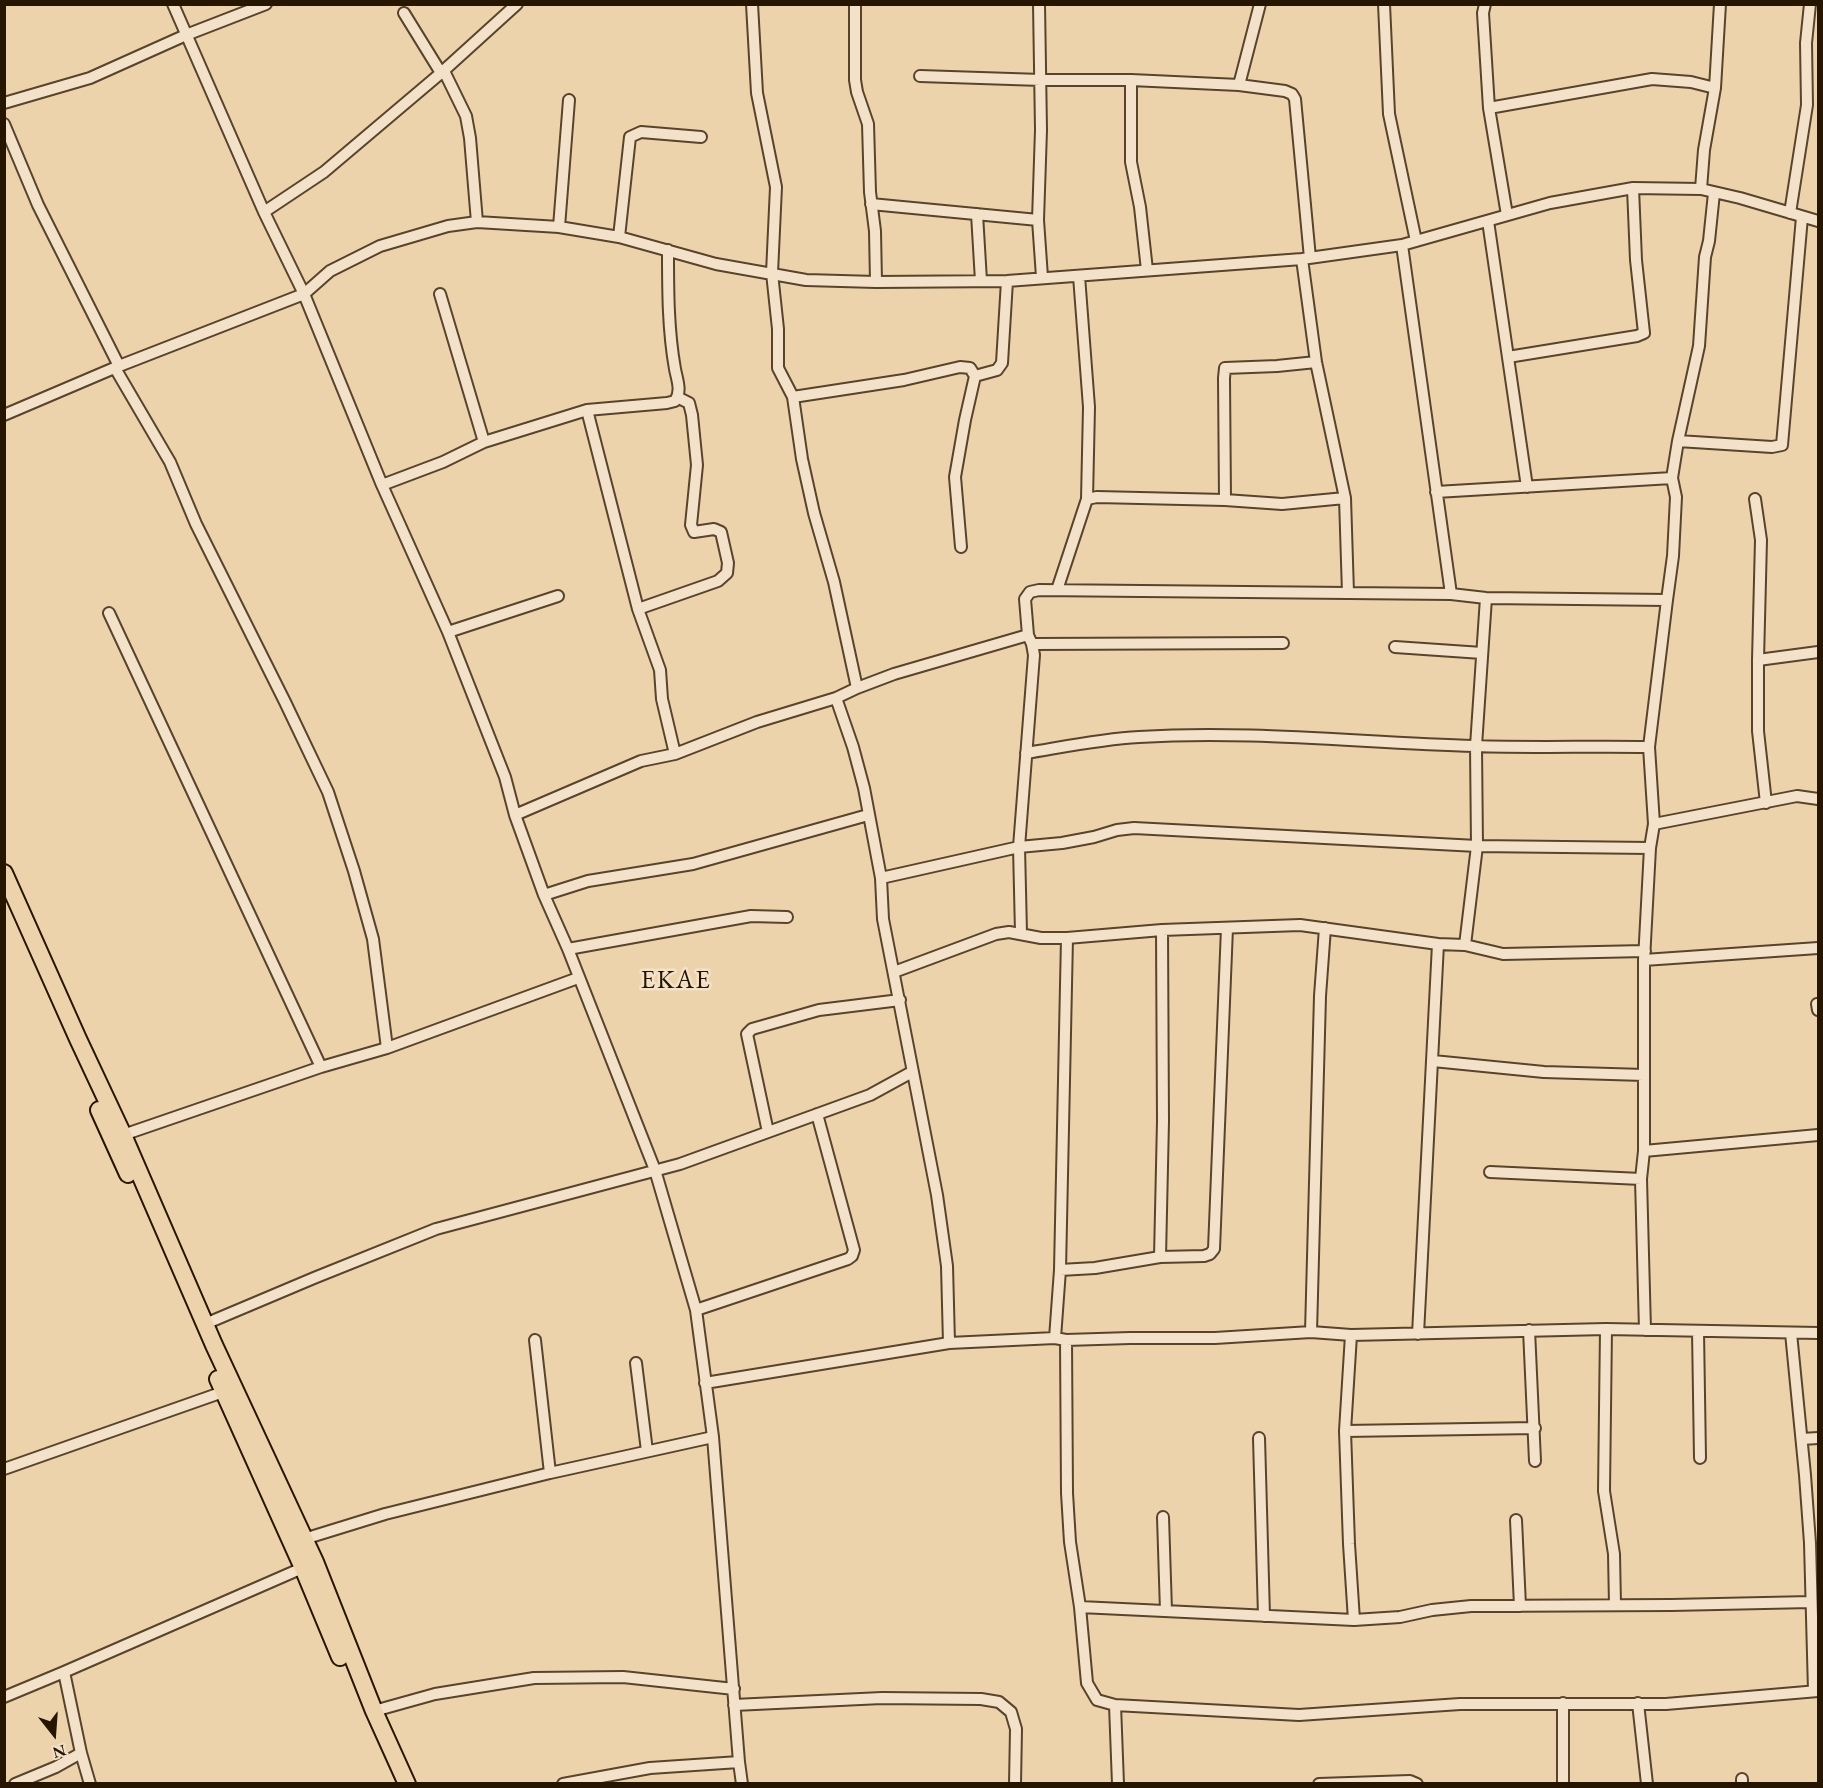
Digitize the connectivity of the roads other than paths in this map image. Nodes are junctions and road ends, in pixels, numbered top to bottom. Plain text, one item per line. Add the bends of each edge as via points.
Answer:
1 (173, 4) edge
2 (266, 4) edge
3 (517, 4) edge
4 (752, 4) edge
5 (855, 4) edge
6 (1039, 4) edge
7 (1260, 4) edge
8 (1384, 4) edge
9 (1485, 4) edge
10 (1720, 4) edge
11 (1810, 4) edge
12 (404, 13) dead end
13 (1813, 25) edge
14 (186, 35) junction
15 (442, 72) junction
16 (920, 76) dead end
17 (1041, 80) junction
18 (1131, 80) junction
19 (1239, 85) junction
20 (1715, 88) junction
21 (568, 100) dead end
22 (4, 103) edge
23 (1490, 108) junction
24 (4, 124) edge
25 (701, 137) dead end
26 (1633, 188) junction
27 (1701, 189) junction
28 (1714, 194) junction
29 (872, 204) junction
30 (264, 212) junction
31 (1790, 213) junction
32 (977, 214) junction
33 (1507, 215) junction
34 (1802, 216) junction
35 (1038, 220) junction
36 (1488, 221) junction
37 (477, 222) junction
38 (1818, 222) edge
39 (559, 226) junction
40 (619, 237) junction
41 (1416, 241) junction
42 (1402, 245) junction
43 (668, 250) junction
44 (1306, 258) junction
45 (1147, 270) junction
46 (772, 273) junction
47 (1080, 276) junction
48 (1042, 278) junction
49 (981, 281) junction
50 (1007, 281) junction
51 (876, 282) junction
52 (304, 294) junction
53 (440, 294) dead end
54 (1508, 357) junction
55 (1316, 362) junction
56 (117, 367) junction
57 (975, 376) junction
58 (677, 397) junction
59 (793, 397) junction
60 (587, 410) junction
61 (5, 414) edge
62 (1678, 441) junction
63 (484, 442) junction
64 (1672, 478) junction
65 (382, 485) junction
66 (1527, 487) junction
67 (1436, 492) junction
68 (1346, 498) junction
69 (1087, 499) junction
70 (1755, 499) dead end
71 (1224, 500) junction
72 (961, 547) dead end
73 (1057, 590) junction
74 (1348, 593) junction
75 (1451, 594) junction
76 (558, 596) dead end
77 (1486, 598) junction
78 (1667, 600) junction
79 (638, 609) junction
80 (109, 613) dead end
81 (448, 632) junction
82 (1030, 639) junction
83 (1283, 644) dead end
84 (1395, 647) dead end
85 (1818, 652) edge
86 (1482, 653) junction
87 (1758, 660) junction
88 (856, 688) junction
89 (836, 698) junction
90 (1476, 746) junction
91 (1649, 747) junction
92 (1026, 753) junction
93 (675, 754) junction
94 (1818, 799) edge
95 (1766, 803) junction
96 (868, 814) junction
97 (515, 815) junction
98 (1654, 824) junction
99 (1476, 846) junction
100 (1019, 847) junction
101 (1650, 848) junction
102 (4, 873) edge
103 (881, 878) junction
104 (544, 896) junction
105 (4, 898) edge
106 (787, 917) dead end
107 (1227, 928) junction
108 (1325, 928) junction
109 (1162, 930) junction
110 (1021, 933) junction
111 (1066, 938) junction
112 (1438, 944) junction
113 (1465, 945) junction
114 (1818, 948) edge
115 (568, 949) junction
116 (1645, 956) junction
117 (894, 972) junction
118 (578, 978) junction
119 (900, 1000) junction
120 (387, 1047) junction
121 (1433, 1061) junction
122 (321, 1067) junction
123 (912, 1072) junction
124 (1644, 1075) junction
125 (817, 1114) junction
126 (768, 1132) junction
127 (123, 1134) junction
128 (1818, 1135) edge
129 (1644, 1151) junction
130 (655, 1170) junction
131 (1490, 1172) dead end
132 (1641, 1179) junction
133 (1160, 1257) junction
134 (1060, 1270) junction
135 (696, 1310) junction
136 (205, 1324) junction
137 (1606, 1329) junction
138 (1529, 1330) junction
139 (1645, 1330) junction
140 (1698, 1331) junction
141 (1311, 1332) junction
142 (1791, 1333) junction
143 (1818, 1333) edge
144 (1418, 1334) junction
145 (1351, 1335) junction
146 (1060, 1339) junction
147 (535, 1340) dead end
148 (949, 1343) junction
149 (636, 1363) dead end
150 (705, 1383) junction
151 (223, 1392) junction
152 (1535, 1428) junction
153 (1345, 1431) junction
154 (713, 1437) junction
155 (1259, 1438) dead end
156 (1818, 1438) edge
157 (1802, 1439) junction
158 (647, 1451) junction
159 (1700, 1458) dead end
160 (1535, 1461) dead end
161 (4, 1469) edge
162 (550, 1473) junction
163 (1163, 1518) dead end
164 (1516, 1520) dead end
165 (304, 1539) junction
166 (309, 1565) junction
167 (1811, 1602) junction
168 (1615, 1605) junction
169 (1520, 1606) junction
170 (1080, 1607) junction
171 (1166, 1611) junction
172 (1264, 1616) junction
173 (1354, 1620) junction
174 (64, 1672) junction
175 (734, 1689) junction
176 (1816, 1691) edge
177 (4, 1697) edge
178 (1563, 1703) junction
179 (1638, 1704) junction
180 (734, 1705) junction
181 (1115, 1705) junction
182 (374, 1711) junction
183 (81, 1753) junction
184 (739, 1762) junction
185 (15, 1784) edge
186 (90, 1784) edge
187 (395, 1784) edge
188 (407, 1784) edge
189 (563, 1784) edge
190 (742, 1784) edge
191 (1015, 1784) edge
192 (1118, 1784) edge
193 (1319, 1784) edge
194 (1417, 1784) edge
195 (1563, 1784) edge
196 (1647, 1784) edge

1 - 14 street
2 - 14 street
3 - 15 street
4 - 46 street via 757,93 776,187
5 - 29 street via 855,80 868,124
6 - 17 street
7 - 19 street
8 - 41 street via 1389,114
9 - 23 street
10 - 20 street
11 - 13 street
12 - 15 street
13 - 31 street via 1806,43 1807,105
14 - 22 street via 90,78
14 - 30 street
15 - 30 street via 324,172
15 - 37 street via 466,116
16 - 17 street
17 - 18 street
17 - 35 street
18 - 19 street
18 - 45 street via 1131,162
19 - 44 street via 1285,91 1294,99
20 - 23 street via 1652,79
20 - 27 street
21 - 39 street
23 - 33 street
24 - 56 street via 38,205
25 - 40 street via 640,132 630,137
26 - 27 street
26 - 33 street
26 - 54 street via 1644,333
27 - 28 street
28 - 31 street
28 - 62 street via 1699,346
29 - 32 street
29 - 51 street
30 - 52 street
31 - 34 street
32 - 35 street
32 - 49 street
33 - 36 street
34 - 38 street
34 - 62 street via 1782,446
35 - 48 street
36 - 41 street
36 - 54 street
37 - 39 street
37 - 52 street via 448,226 380,246 330,271
39 - 40 street
40 - 43 street
41 - 42 street
42 - 44 street
42 - 67 street
43 - 46 street via 716,264
43 - 58 street via 668,309 680,390
44 - 45 street
44 - 55 street
45 - 47 street
46 - 51 street via 806,280
46 - 59 street via 778,368
47 - 48 street
47 - 69 street via 1089,407
48 - 50 street
49 - 50 street
49 - 51 street
50 - 57 street via 1002,363 997,370
52 - 56 street
52 - 65 street
53 - 63 street
54 - 66 street
55 - 68 street
55 - 71 street via 1225,368
56 - 61 street
56 - 120 street via 170,462 196,524 328,792 373,939
57 - 59 street via 970,368 960,367
57 - 72 street via 956,477
58 - 60 street via 667,403
58 - 79 street via 689,403 692,415 697,465 691,525 694,532 721,532 727,573 718,581
59 - 88 street via 802,459
60 - 63 street
60 - 79 street
62 - 64 street
63 - 65 street
64 - 66 street
64 - 78 street via 1676,497
65 - 81 street
66 - 67 street
67 - 75 street
68 - 71 street via 1282,504
68 - 74 street
69 - 71 street
69 - 73 street
70 - 87 street via 1761,540
73 - 74 street
73 - 82 street via 1030,592 1025,599
74 - 75 street
75 - 77 street
76 - 81 street
77 - 78 street
77 - 86 street
78 - 91 street
79 - 93 street via 660,670 662,699
80 - 122 street
81 - 97 street via 505,777
82 - 83 street
82 - 88 street via 894,674
82 - 92 street via 1034,655
84 - 86 street
85 - 87 street
86 - 90 street
87 - 95 street via 1758,731
88 - 89 street
89 - 93 street via 746,726
89 - 96 street via 853,747
90 - 91 street
90 - 92 street via 1177,735
90 - 99 street
91 - 98 street
92 - 100 street
93 - 97 street via 641,761
94 - 95 street via 1797,796
95 - 98 street
96 - 103 street
96 - 104 street via 693,864 588,881
97 - 104 street
98 - 101 street
99 - 100 street via 1134,828 1062,843
99 - 101 street
99 - 113 street
100 - 103 street
100 - 110 street
101 - 116 street
102 - 127 highway
103 - 117 street via 883,919
104 - 115 street
105 - 151 highway
106 - 115 street via 751,916
107 - 108 street
107 - 109 street
107 - 133 street via 1215,1249 1204,1256
108 - 112 street
108 - 141 street via 1319,1008
109 - 111 street
109 - 133 street
110 - 111 street
110 - 117 street via 996,934
111 - 134 street
112 - 113 street
112 - 121 street
113 - 116 street via 1503,954
114 - 116 street
115 - 118 street
116 - 124 street
117 - 119 street
118 - 120 street
118 - 130 street
119 - 123 street
119 - 126 street via 819,1010 752,1029 747,1034
120 - 122 street
121 - 124 street via 1544,1072
121 - 144 street
122 - 127 street
123 - 125 street via 870,1095
123 - 148 street via 938,1195 947,1266
124 - 129 street
125 - 126 street
125 - 135 street via 854,1250 852,1256
126 - 130 street
127 - 136 highway
128 - 129 street
129 - 132 street
130 - 135 street
130 - 136 street via 436,1229
131 - 132 street
132 - 139 street
133 - 134 street
134 - 146 street
135 - 150 street
136 - 165 highway
137 - 138 street
137 - 139 street
137 - 168 street via 1604,1491 1614,1554
138 - 144 street
138 - 152 street
139 - 140 street
140 - 142 street
140 - 159 street
141 - 145 street
141 - 146 street via 1215,1338
142 - 143 street
142 - 157 street
144 - 145 street
145 - 153 street
146 - 148 street
146 - 170 street via 1070,1542
147 - 162 street
148 - 150 street
149 - 158 street
150 - 154 street
151 - 161 street
151 - 166 highway
152 - 153 street
152 - 160 street
153 - 173 street
154 - 158 street
154 - 175 street
155 - 172 street
156 - 157 street
157 - 167 street
158 - 162 street
162 - 165 street via 385,1514
163 - 171 street
164 - 169 street
165 - 166 highway
166 - 174 street
166 - 182 highway
166 - 187 highway via 365,1716
167 - 168 street
167 - 176 street
168 - 169 street
169 - 173 street via 1471,1606
170 - 171 street
170 - 181 street via 1087,1683 1097,1700
171 - 172 street
172 - 173 street
174 - 177 street
174 - 183 street
175 - 180 street
175 - 182 street via 623,1677 534,1678 435,1694
176 - 179 street
178 - 179 street
178 - 181 street via 1460,1704 1299,1715
178 - 195 street
179 - 196 street
180 - 184 street
180 - 191 street via 882,1698 999,1702 1011,1712 1016,1729
181 - 192 street
182 - 188 highway
183 - 185 street
183 - 186 street
184 - 189 street via 650,1768
184 - 190 street
193 - 194 street

